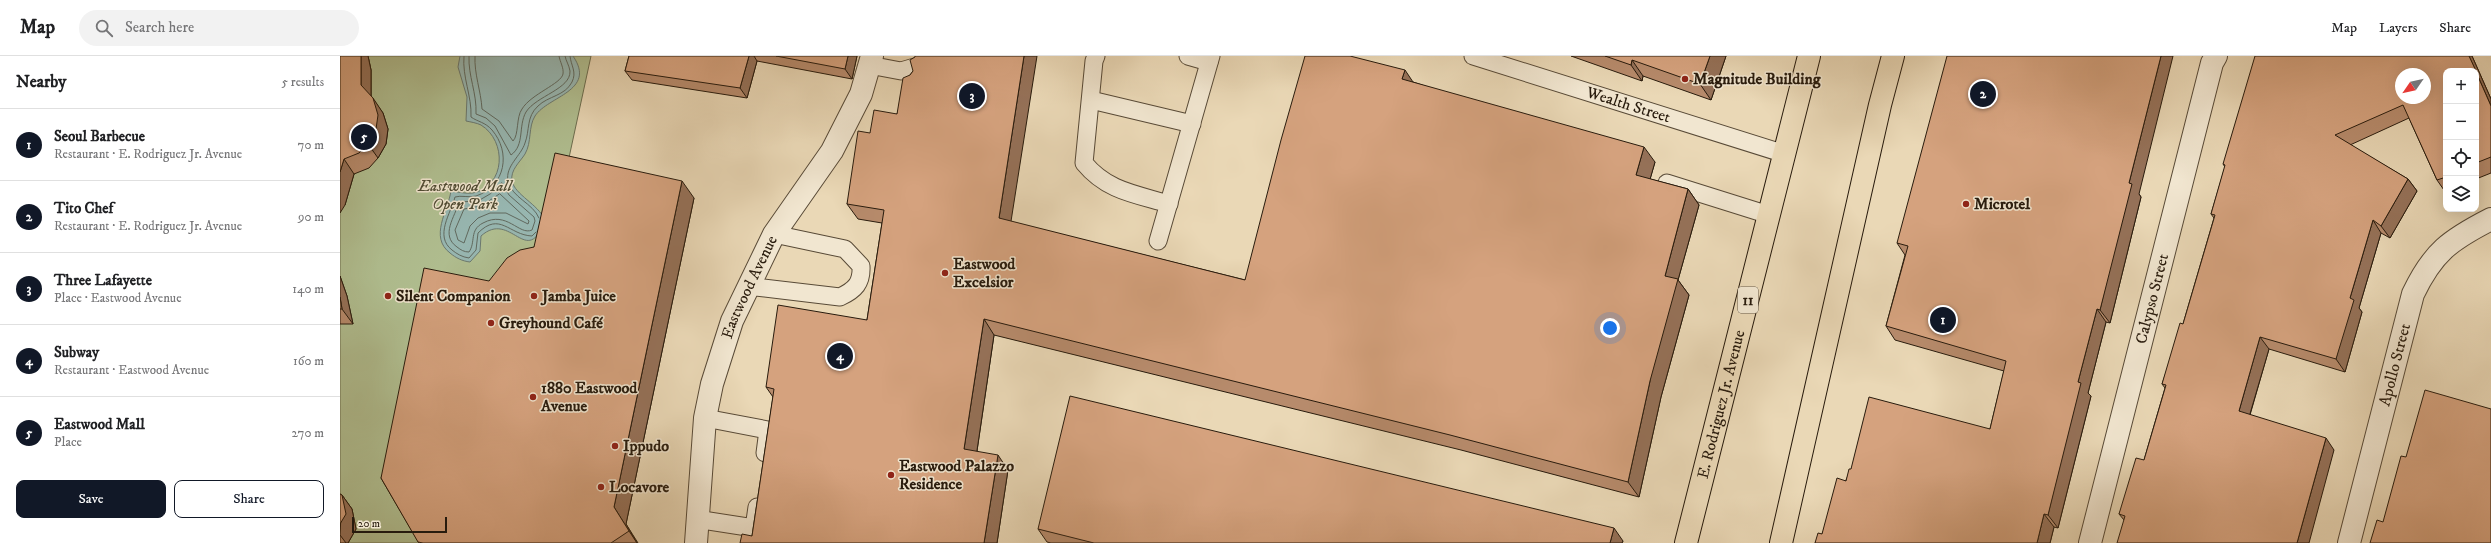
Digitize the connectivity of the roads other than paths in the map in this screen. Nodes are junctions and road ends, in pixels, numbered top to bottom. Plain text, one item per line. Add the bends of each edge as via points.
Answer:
1 (1096, 56) edge
2 (1188, 56) edge
3 (1473, 56) edge
4 (1810, 56) edge
5 (1893, 56) edge
6 (2216, 56) edge
7 (1210, 59) edge
8 (870, 64) edge
9 (918, 66) edge
10 (914, 83) edge
11 (1091, 100) junction
12 (1192, 124) junction
13 (1785, 154) junction
14 (1667, 183) edge
15 (1169, 204) junction
16 (1769, 215) junction
17 (2491, 220) edge
18 (774, 234) junction
19 (1158, 241) dead end
20 (747, 286) junction
21 (705, 418) junction
22 (763, 468) edge
23 (760, 490) edge
24 (696, 519) junction
25 (696, 543) edge
26 (1686, 543) edge
27 (1781, 543) edge
28 (2090, 543) edge
29 (2349, 543) edge

1 - 11 lane
2 - 7 lane
3 - 13 lane, Wealth Street
4 - 13 main road, E. Rodriguez Jr. Avenue / 11
5 - 27 main road via 1878,112
6 - 28 street, Calypso Street via 2212,63
7 - 12 lane
8 - 9 lane via 901,71
8 - 10 lane
8 - 18 street, Eastwood Avenue via 861,94 832,151
11 - 12 lane
11 - 15 lane via 1084,163 1111,187
12 - 15 lane
13 - 16 main road, E. Rodriguez Jr. Avenue / 11
14 - 16 lane
15 - 19 lane
16 - 26 main road, E. Rodriguez Jr. Avenue / 11
17 - 29 street, Apollo Street via 2464,233 2440,251 2425,269 2413,294
18 - 20 street, Eastwood Avenue
18 - 20 lane via 845,249 853,254 861,266 862,276 859,284 840,297
20 - 21 street, Eastwood Avenue via 721,355
21 - 22 lane via 768,430
21 - 24 street, Eastwood Avenue
23 - 24 lane via 754,528
24 - 25 street, Eastwood Avenue

